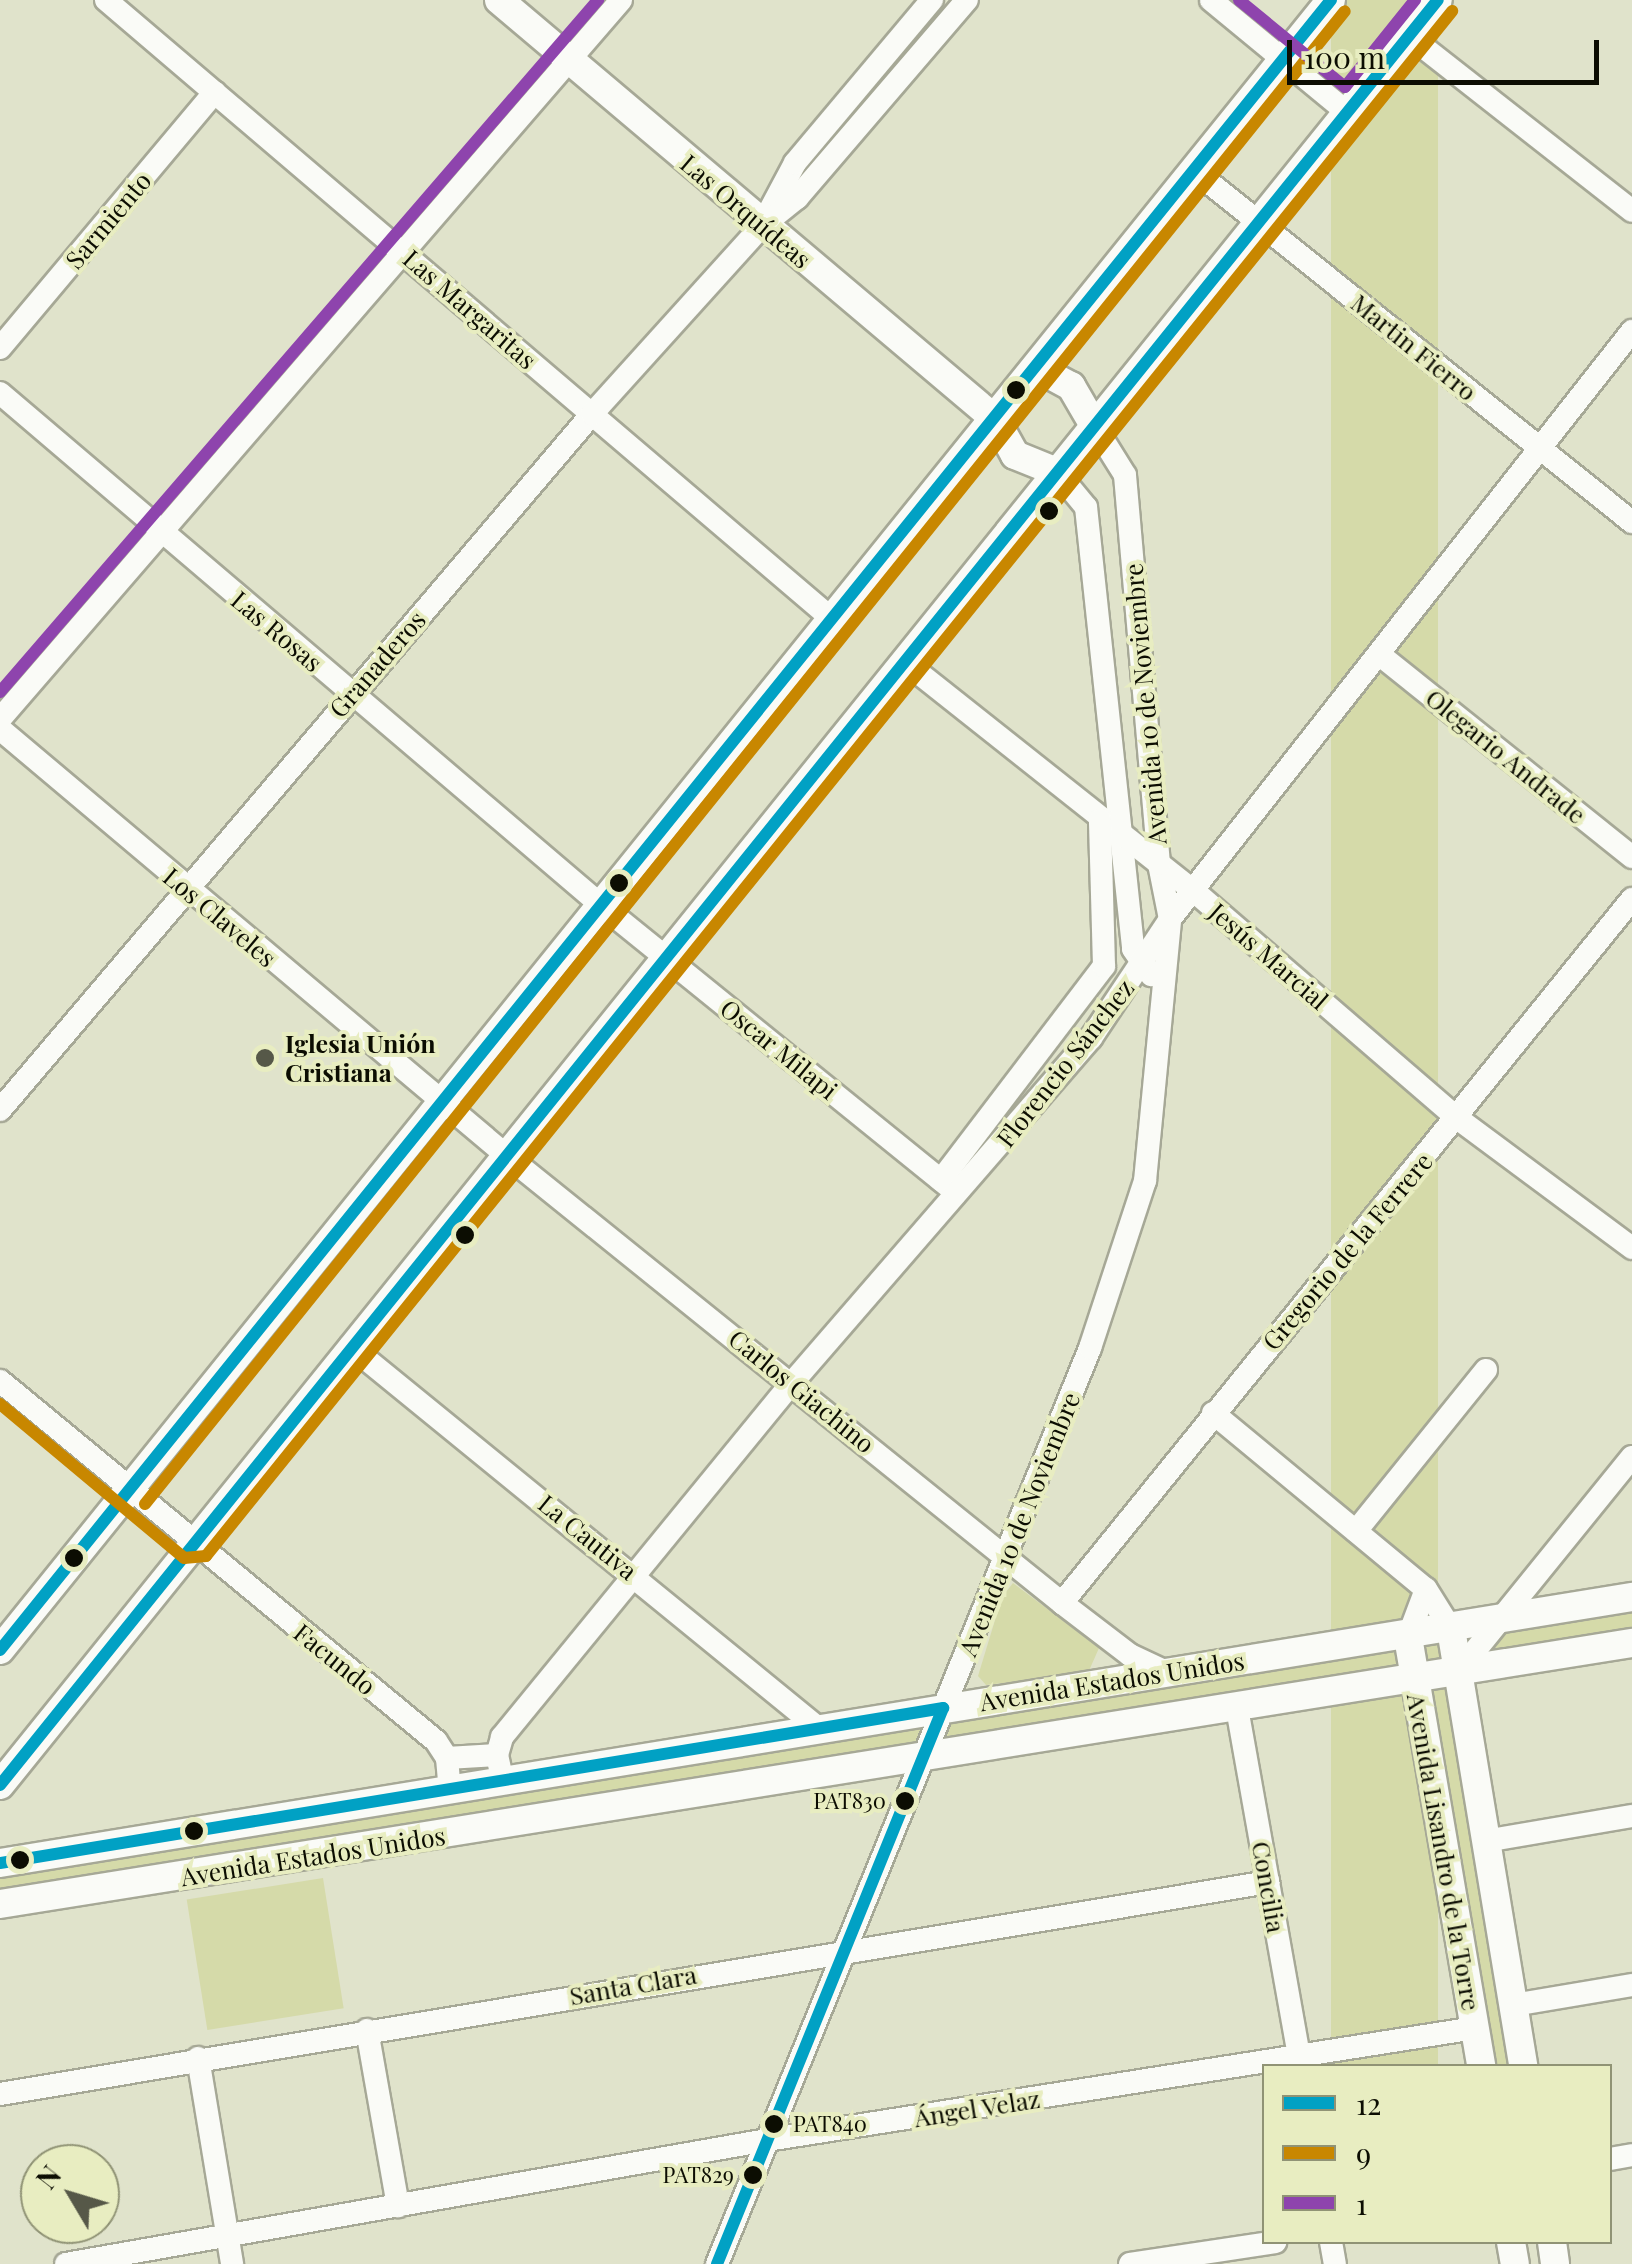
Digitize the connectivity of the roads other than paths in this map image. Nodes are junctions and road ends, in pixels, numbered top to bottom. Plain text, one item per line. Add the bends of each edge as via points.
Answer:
1 (106, 0) edge
2 (499, 0) edge
3 (621, 0) edge
4 (932, 0) edge
5 (967, 0) edge
6 (1211, 0) edge
7 (1331, 0) edge
8 (1438, 0) edge
9 (1409, 36) junction
10 (570, 61) junction
11 (1285, 61) junction
12 (215, 92) junction
13 (1347, 112) junction
14 (1196, 172) junction
15 (1632, 211) edge
16 (1260, 224) junction
17 (762, 226) junction
18 (405, 253) junction
19 (1632, 331) edge
20 (0, 348) edge
21 (1031, 374) junction
22 (0, 394) edge
23 (592, 414) junction
24 (995, 419) junction
25 (1095, 427) junction
26 (1538, 447) junction
27 (1057, 472) junction
28 (1632, 522) edge
29 (160, 530) junction
30 (832, 619) junction
31 (1380, 655) junction
32 (906, 663) junction
33 (351, 694) junction
34 (0, 719) edge
35 (0, 730) edge
36 (1100, 820) junction
37 (1123, 838) junction
38 (1632, 857) edge
39 (1159, 864) junction
40 (185, 888) junction
41 (1194, 892) junction
42 (1632, 899) edge
43 (601, 906) junction
44 (1170, 919) junction
45 (666, 958) junction
46 (1142, 966) junction
47 (1163, 989) junction
48 (442, 1102) junction
49 (0, 1110) edge
50 (1457, 1118) junction
51 (506, 1156) junction
52 (949, 1186) junction
53 (1632, 1248) edge
54 (350, 1346) junction
55 (1486, 1370) dead end
56 (0, 1381) edge
57 (792, 1383) junction
58 (1213, 1413) junction
59 (1632, 1458) edge
60 (131, 1493) junction
61 (1356, 1531) junction
62 (194, 1544) junction
63 (1007, 1555) junction
64 (634, 1573) junction
65 (1426, 1589) junction
66 (1632, 1598) edge
67 (1062, 1603) junction
68 (1500, 1621) junction
69 (1451, 1629) junction
70 (1408, 1637) junction
71 (1632, 1642) edge
72 (0, 1650) edge
73 (1166, 1672) junction
74 (1457, 1673) junction
75 (1415, 1680) junction
76 (943, 1708) junction
77 (1237, 1708) junction
78 (822, 1731) junction
79 (497, 1755) junction
80 (447, 1758) junction
81 (923, 1758) junction
82 (503, 1784) junction
83 (0, 1785) edge
84 (450, 1790) junction
85 (1632, 1816) edge
86 (512, 1824) junction
87 (458, 1833) junction
88 (1485, 1841) junction
89 (0, 1864) edge
90 (1268, 1882) junction
91 (0, 1904) edge
92 (845, 1949) junction
93 (1632, 1985) edge
94 (1514, 2005) junction
95 (1475, 2028) junction
96 (367, 2030) junction
97 (198, 2058) junction
98 (1300, 2062) edge
99 (1482, 2064) edge
100 (1523, 2064) edge
101 (1262, 2068) edge
102 (0, 2094) edge
103 (768, 2140) junction
104 (398, 2206) junction
105 (227, 2234) junction
106 (1262, 2244) edge
107 (66, 2264) edge
108 (232, 2264) edge
109 (717, 2264) edge
110 (1130, 2264) edge

1 - 12 street, Las Margaritas
2 - 10 main road, Las Orquídeas
3 - 10 street
4 - 17 street, Granaderos via 794,163
5 - 17 street, Granaderos via 797,198
6 - 11 street
7 - 11 main road
8 - 9 main road
9 - 13 main road
9 - 15 street
10 - 17 main road, Las Orquídeas
10 - 18 street
11 - 13 street
11 - 14 main road
12 - 18 street, Las Margaritas
12 - 20 street, Sarmiento
13 - 16 main road
14 - 16 street, Martin Fierro
14 - 21 main road
16 - 25 main road
16 - 26 street, Martin Fierro
17 - 23 street, Granaderos
17 - 24 main road, Las Orquídeas
18 - 23 street, Las Margaritas
18 - 29 street
19 - 26 street, Florencio Sánchez
21 - 24 main road
21 - 25 main road via 1072,386
22 - 29 street, Las Rosas
23 - 30 street, Las Margaritas
23 - 33 street, Granaderos
24 - 27 main road via 1015,455
24 - 30 main road
25 - 27 main road
25 - 39 street, Avenida 10 de Noviembre via 1125,476
26 - 28 street, Martin Fierro
26 - 31 street, Florencio Sánchez
27 - 32 main road
27 - 37 street, Avenida 10 de Noviembre via 1086,507
29 - 33 street, Las Rosas
29 - 34 street
30 - 43 main road
31 - 38 street, Olegario Andrade
31 - 41 street, Florencio Sánchez
32 - 36 street, Jesús Marcial
32 - 45 main road
33 - 40 street, Granaderos
33 - 43 street, Las Rosas
35 - 40 street, Los Claveles
36 - 37 street, Jesús Marcial
36 - 52 street via 1104,966
37 - 39 street, Jesús Marcial
37 - 46 street, Avenida 10 de Noviembre via 1134,949
39 - 41 street, Jesús Marcial
39 - 44 street, Avenida 10 de Noviembre
40 - 48 street, Los Claveles
40 - 49 street, Granaderos
41 - 44 street, Florencio Sánchez
41 - 50 street, Jesús Marcial
42 - 50 street, Gregorio de la Ferrere
43 - 45 street, Oscar Milapi
43 - 48 main road
44 - 46 street, Florencio Sánchez
44 - 47 street, Avenida 10 de Noviembre
45 - 51 main road
45 - 52 street, Oscar Milapi
46 - 47 street, Avenida 10 de Noviembre
46 - 52 street, Florencio Sánchez via 1026,1118
47 - 63 street, Avenida 10 de Noviembre via 1156,1106 1130,1244
48 - 51 street, Carlos Giachino
48 - 60 main road
50 - 53 street, Jesús Marcial
50 - 58 street, Gregorio de la Ferrere
51 - 54 main road
51 - 57 street, Carlos Giachino
52 - 57 street, Florencio Sánchez
54 - 62 main road
54 - 64 street, La Cautiva
55 - 61 street
56 - 60 street, Facundo
57 - 63 street, Carlos Giachino
57 - 64 street, Florencio Sánchez
58 - 61 street
58 - 67 street, Gregorio de la Ferrere
59 - 68 street
60 - 62 street, Facundo
60 - 72 main road
61 - 65 street
62 - 80 street, Facundo via 436,1741
62 - 83 main road
63 - 67 street, Carlos Giachino
63 - 76 street, Avenida 10 de Noviembre
64 - 78 street, La Cautiva
64 - 79 street, Florencio Sánchez via 502,1737
65 - 69 street
65 - 70 street
66 - 68 main road, Avenida Estados Unidos
67 - 73 street, Carlos Giachino via 1130,1655
68 - 69 main road, Avenida Estados Unidos
68 - 74 street
69 - 70 main road, Avenida Estados Unidos
69 - 74 main road, Avenida Lisandro de la Torre
70 - 73 main road, Avenida Estados Unidos
70 - 75 main road, Avenida Lisandro de la Torre
71 - 74 main road, Avenida Estados Unidos
73 - 76 main road, Avenida Estados Unidos
74 - 75 main road, Avenida Estados Unidos
74 - 88 main road, Avenida Lisandro de la Torre
75 - 77 main road, Avenida Estados Unidos
75 - 95 main road, Avenida Lisandro de la Torre
76 - 78 main road, Avenida Estados Unidos
76 - 81 street, Avenida 10 de Noviembre
77 - 81 main road, Avenida Estados Unidos
77 - 90 street, Concilia
78 - 82 main road, Avenida Estados Unidos
79 - 80 street
79 - 82 street
80 - 84 street
81 - 86 main road, Avenida Estados Unidos
81 - 92 street, Avenida 10 de Noviembre
82 - 84 main road, Avenida Estados Unidos
82 - 86 main road
84 - 87 main road
84 - 89 main road, Avenida Estados Unidos
85 - 88 street
86 - 87 main road, Avenida Estados Unidos
87 - 91 main road, Avenida Estados Unidos
88 - 94 main road, Avenida Lisandro de la Torre
90 - 92 street, Santa Clara
90 - 98 street, Concilia
92 - 96 street, Santa Clara
92 - 103 street, Avenida 10 de Noviembre
93 - 94 street
94 - 100 main road, Avenida Lisandro de la Torre
95 - 98 street, Ángel Velaz
95 - 99 main road, Avenida Lisandro de la Torre
96 - 97 street, Santa Clara
96 - 104 street
97 - 102 street, Santa Clara
97 - 105 street
101 - 103 street, Ángel Velaz
103 - 104 street, Ángel Velaz
103 - 109 street, Avenida 10 de Noviembre
104 - 105 street, Ángel Velaz
105 - 107 street, Ángel Velaz
105 - 108 street
106 - 110 street

